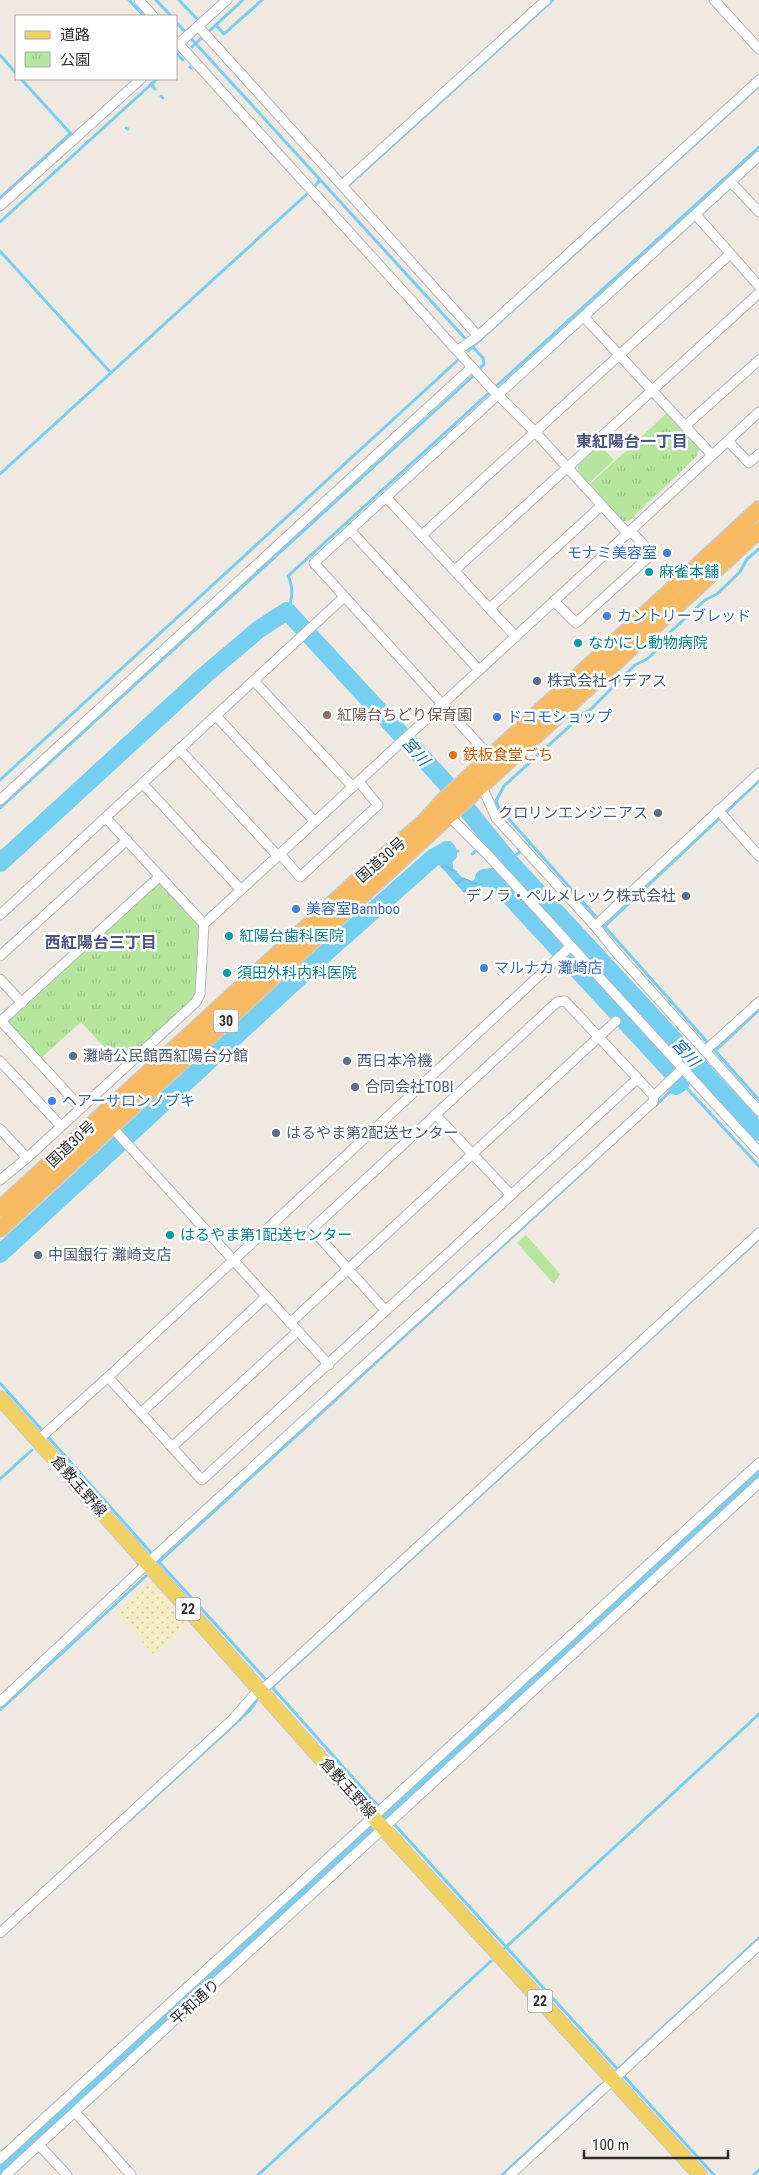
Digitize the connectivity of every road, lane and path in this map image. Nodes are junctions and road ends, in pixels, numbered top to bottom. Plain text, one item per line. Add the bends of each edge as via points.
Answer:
1 (139, 0) edge
2 (227, 0) edge
3 (546, 0) edge
4 (714, 0) edge
5 (153, 15) edge
6 (189, 37) edge
7 (759, 49) edge
8 (140, 80) edge
9 (759, 80) edge
10 (759, 156) edge
11 (731, 182) junction
12 (342, 185) junction
13 (0, 206) edge
14 (759, 212) edge
15 (696, 215) junction
16 (730, 254) junction
17 (759, 286) edge
18 (759, 293) edge
19 (584, 317) junction
20 (468, 342) junction
21 (620, 356) junction
22 (759, 360) edge
23 (475, 370) junction
24 (495, 391) junction
25 (653, 391) junction
26 (759, 412) edge
27 (685, 426) junction
28 (536, 432) junction
29 (728, 441) junction
30 (759, 454) edge
31 (712, 455) junction
32 (568, 469) junction
33 (386, 497) junction
34 (601, 506) junction
35 (759, 509) edge
36 (350, 530) junction
37 (759, 530) edge
38 (629, 533) junction
39 (422, 535) junction
40 (455, 570) junction
41 (343, 598) junction
42 (554, 601) junction
43 (490, 608) junction
44 (516, 636) junction
45 (479, 670) junction
46 (254, 681) junction
47 (441, 705) junction
48 (216, 716) junction
49 (179, 749) junction
50 (495, 762) junction
51 (759, 772) edge
52 (143, 784) junction
53 (356, 785) junction
54 (472, 785) junction
55 (0, 800) edge
56 (446, 809) junction
57 (720, 813) junction
58 (106, 818) junction
59 (315, 822) junction
60 (127, 840) junction
61 (279, 855) junction
62 (759, 856) edge
63 (160, 876) junction
64 (241, 890) junction
65 (0, 914) edge
66 (599, 923) junction
67 (204, 924) junction
68 (565, 951) junction
69 (0, 956) edge
70 (0, 979) edge
71 (759, 1002) edge
72 (22, 1003) junction
73 (616, 1021) dead end
74 (1, 1022) edge
75 (598, 1037) junction
76 (710, 1047) junction
77 (0, 1062) edge
78 (677, 1073) junction
79 (637, 1079) junction
80 (654, 1096) junction
81 (81, 1108) junction
82 (759, 1111) edge
83 (435, 1114) junction
84 (61, 1126) junction
85 (0, 1129) edge
86 (115, 1130) junction
87 (759, 1152) edge
88 (472, 1154) junction
89 (27, 1158) junction
90 (0, 1180) edge
91 (510, 1194) junction
92 (0, 1209) edge
93 (0, 1229) edge
94 (759, 1233) edge
95 (232, 1260) junction
96 (348, 1269) junction
97 (266, 1297) junction
98 (385, 1310) junction
99 (290, 1322) junction
100 (298, 1331) junction
101 (329, 1365) junction
102 (108, 1378) junction
103 (0, 1398) edge
104 (141, 1413) junction
105 (43, 1436) junction
106 (172, 1447) junction
107 (759, 1463) edge
108 (759, 1483) edge
109 (153, 1559) junction
110 (265, 1687) junction
111 (0, 1702) edge
112 (379, 1823) junction
113 (0, 1933) edge
114 (759, 1945) edge
115 (618, 2076) junction
116 (75, 2112) junction
117 (39, 2145) junction
118 (0, 2159) edge
119 (6, 2175) edge
120 (67, 2175) edge
121 (131, 2175) edge
122 (510, 2175) edge
123 (700, 2175) edge

1 - 5 street
2 - 6 street
3 - 12 street
4 - 7 street
6 - 12 street
6 - 20 street
8 - 13 street
9 - 20 street
10 - 11 street
11 - 14 street
11 - 15 street
12 - 20 street
15 - 16 street
15 - 19 street
16 - 17 street
16 - 21 street
18 - 25 street
19 - 21 street
19 - 24 street
20 - 23 street
21 - 25 street
21 - 28 street
22 - 27 street
23 - 24 street
23 - 55 street
24 - 28 street
24 - 33 street
25 - 27 street
25 - 32 street
26 - 29 street
27 - 31 street
28 - 32 street
28 - 39 street
29 - 30 street via 749,463
29 - 31 street
31 - 38 street
32 - 34 street
32 - 40 street
33 - 36 street
33 - 39 street
34 - 38 street
34 - 43 street
35 - 50 highway, 国道30号 / 30
36 - 41 street via 314,563
36 - 45 street
37 - 50 highway, 国道30号 / 30
38 - 42 street
38 - 42 street via 652,554 576,624
39 - 40 street
40 - 43 street
41 - 46 street
41 - 47 street
42 - 44 street
43 - 44 street
44 - 45 street
45 - 47 street
46 - 48 street
46 - 53 street
47 - 50 street
47 - 53 street
48 - 49 street
48 - 59 street
49 - 52 street
49 - 61 street
50 - 54 highway, 国道30号 / 30
51 - 57 street
52 - 58 street
52 - 64 street
53 - 59 street
53 - 61 street via 378,805 300,877
54 - 56 highway, 国道30号 / 30
54 - 66 street via 485,793 496,818 523,848
56 - 68 street via 488,854
56 - 86 highway, 国道30号 / 30 via 367,872
57 - 62 street
57 - 66 street
58 - 60 street
58 - 65 street
59 - 61 street
60 - 63 street
60 - 69 street
61 - 64 street
63 - 67 street
63 - 72 street
64 - 67 street
66 - 76 street via 616,952
67 - 81 street via 199,998
68 - 78 street
68 - 95 street
70 - 72 street
71 - 76 street
72 - 74 street
73 - 75 street
74 - 81 street
75 - 79 street
75 - 83 street via 564,1001 557,1002
75 - 88 street
76 - 82 street
77 - 84 street
78 - 80 street
78 - 87 street
79 - 80 street
79 - 91 street
80 - 109 street via 653,1102
81 - 84 street
83 - 88 street
83 - 96 street via 312,1228
84 - 89 street
85 - 89 street
86 - 92 highway, 国道30号 / 30
86 - 93 highway, 国道30号 / 30
86 - 95 street
88 - 91 street
88 - 96 street
89 - 90 street
91 - 98 street
94 - 110 street
95 - 97 street
95 - 102 street
96 - 98 street
96 - 99 street
97 - 99 street
97 - 104 street
98 - 101 street
99 - 100 street
100 - 101 street
100 - 106 street
101 - 106 street via 202,1480
102 - 104 street
102 - 105 street
103 - 105 main road, 倉敷玉野線 / 22
104 - 106 street
105 - 109 main road, 倉敷玉野線 / 22
107 - 112 street
108 - 112 street
109 - 110 main road, 倉敷玉野線 / 22
109 - 111 street
110 - 112 main road, 倉敷玉野線 / 22
110 - 113 street
112 - 115 main road, 倉敷玉野線 / 22
112 - 116 street, 平和通り
112 - 118 street
114 - 115 street
115 - 122 street
115 - 123 main road, 倉敷玉野線 / 22
116 - 117 street, 平和通り
116 - 121 street
117 - 119 street, 平和通り
117 - 120 street

